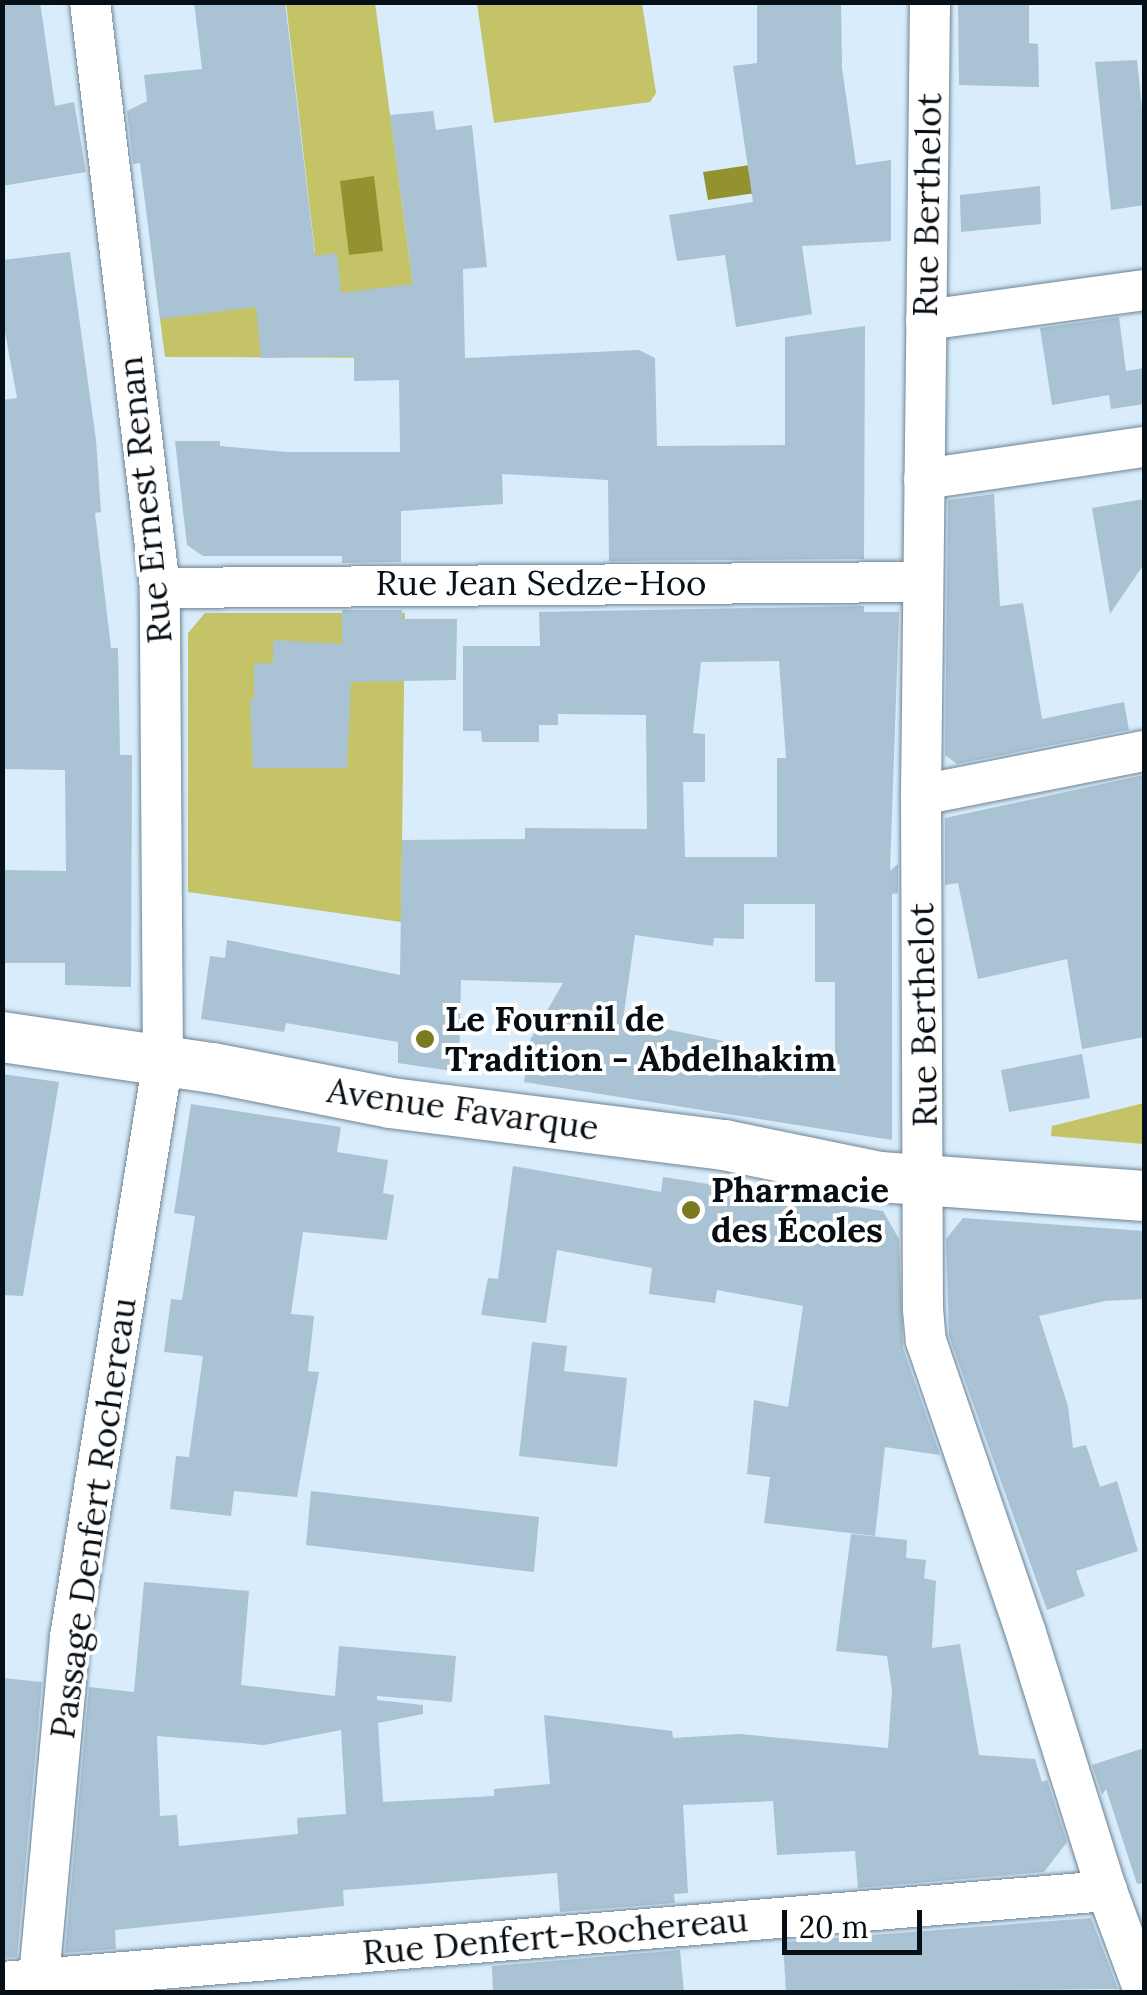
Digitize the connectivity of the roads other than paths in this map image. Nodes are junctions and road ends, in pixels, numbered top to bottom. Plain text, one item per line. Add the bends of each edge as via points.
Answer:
1 (90, 2) edge
2 (930, 2) edge
3 (1144, 290) edge
4 (926, 320) junction
5 (1144, 446) edge
6 (924, 479) junction
7 (922, 582) junction
8 (160, 588) junction
9 (1144, 751) edge
10 (921, 795) junction
11 (2, 1037) edge
12 (163, 1060) junction
13 (923, 1182) junction
14 (1144, 1196) edge
15 (1107, 1891) junction
16 (21, 1980) edge
17 (1144, 1991) edge

1 - 8 street, Rue Ernest Renan
2 - 4 street, Rue Berthelot
3 - 4 street
4 - 6 street, Rue Berthelot
5 - 6 street
6 - 7 street, Rue Berthelot
7 - 8 street, Rue Jean Sedze-Hoo
7 - 10 street, Rue Berthelot
8 - 12 street, Rue Ernest Renan
9 - 10 street
10 - 13 street, Rue Berthelot
11 - 12 street, Avenue Favarque
12 - 13 street, Avenue Favarque via 391,1103 676,1138
12 - 16 street, Passage Denfert Rochereau
13 - 14 street, Avenue Favarque
13 - 15 street, Rue Berthelot via 926,1340
15 - 16 street, Rue Denfert-Rochereau
15 - 17 street, Rue Berthelot

